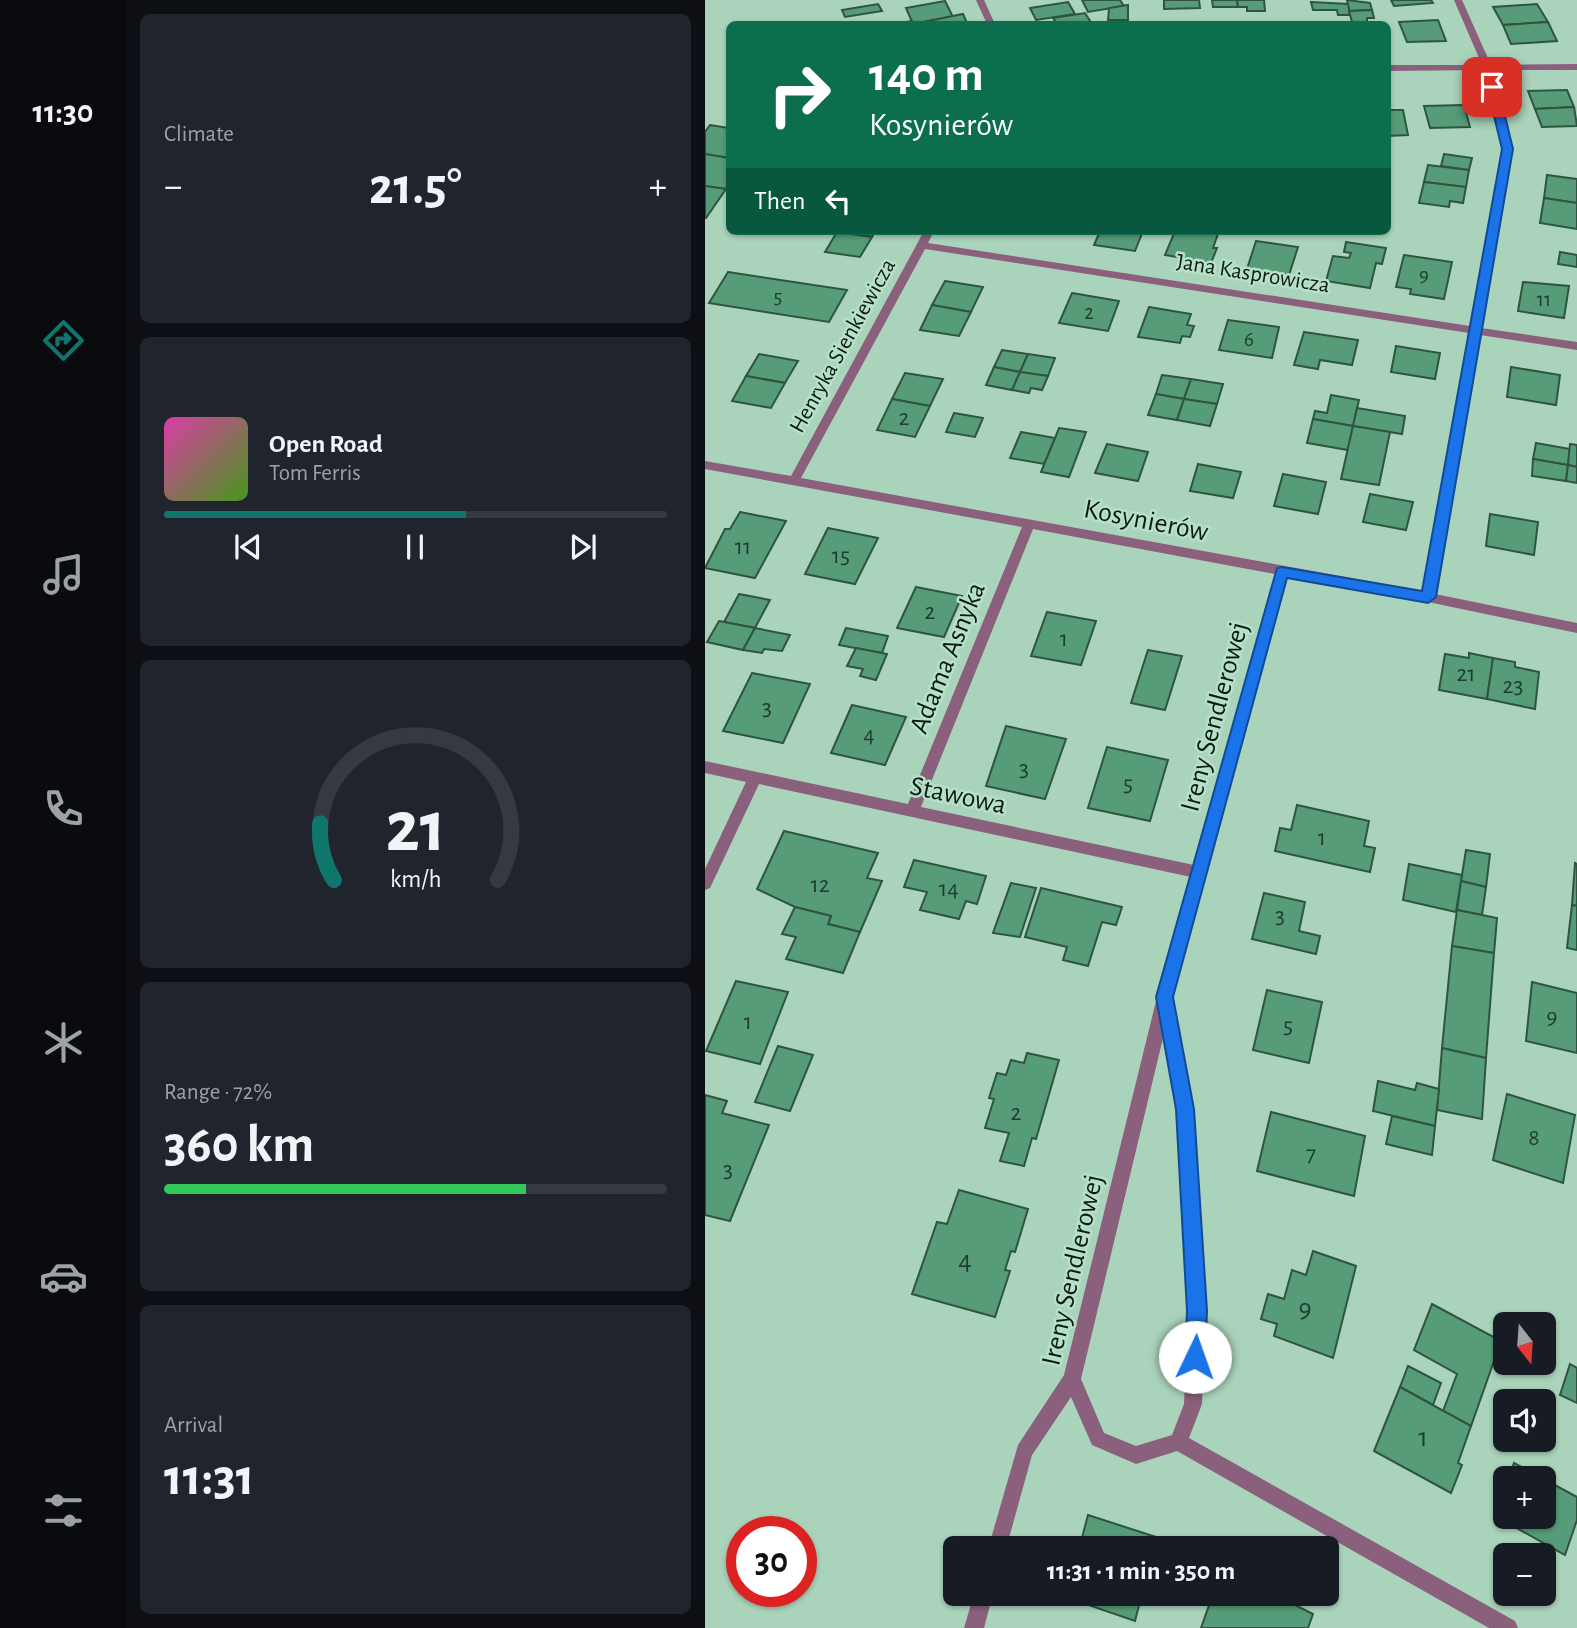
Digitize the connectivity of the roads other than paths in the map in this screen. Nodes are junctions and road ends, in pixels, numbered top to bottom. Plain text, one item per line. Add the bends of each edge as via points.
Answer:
1 (980, 0) edge
2 (1458, 0) edge
3 (990, 21) edge
4 (1487, 66) junction
5 (1577, 67) edge
6 (1391, 68) edge
7 (927, 235) edge
8 (922, 245) junction
9 (1475, 330) junction
10 (1577, 346) edge
11 (705, 465) edge
12 (794, 481) junction
13 (1029, 524) junction
14 (1282, 572) junction
15 (1428, 597) junction
16 (1577, 628) edge
17 (705, 767) edge
18 (755, 778) junction
19 (912, 811) junction
20 (1200, 873) junction
21 (705, 884) edge
22 (1165, 997) junction
23 (1072, 1379) junction
24 (1178, 1442) junction
25 (1001, 1536) edge
26 (980, 1606) edge
27 (974, 1628) edge
28 (1508, 1628) edge

1 - 3 street
2 - 4 street
4 - 5 street
4 - 6 street
4 - 9 street via 1507,149
7 - 8 street, Henryka Sienkiewicza
8 - 9 street, Jana Kasprowicza
8 - 12 street, Henryka Sienkiewicza
9 - 10 street, Jana Kasprowicza
9 - 15 street
11 - 12 street, Kosynierów
12 - 13 street, Kosynierów
13 - 14 street, Kosynierów
13 - 19 street, Adama Asnyka
14 - 15 street, Kosynierów
14 - 20 street, Ireny Sendlerowej
15 - 16 street, Kosynierów
17 - 18 street, Stawowa
18 - 19 street, Stawowa
18 - 21 street
19 - 20 street, Stawowa
20 - 22 street, Ireny Sendlerowej
22 - 23 street, Ireny Sendlerowej
22 - 24 street, Ireny Sendlerowej via 1185,1109 1197,1311 1193,1404
23 - 24 street, Ireny Sendlerowej via 1098,1439 1136,1455
23 - 25 street via 1024,1451
24 - 28 street
26 - 27 street

